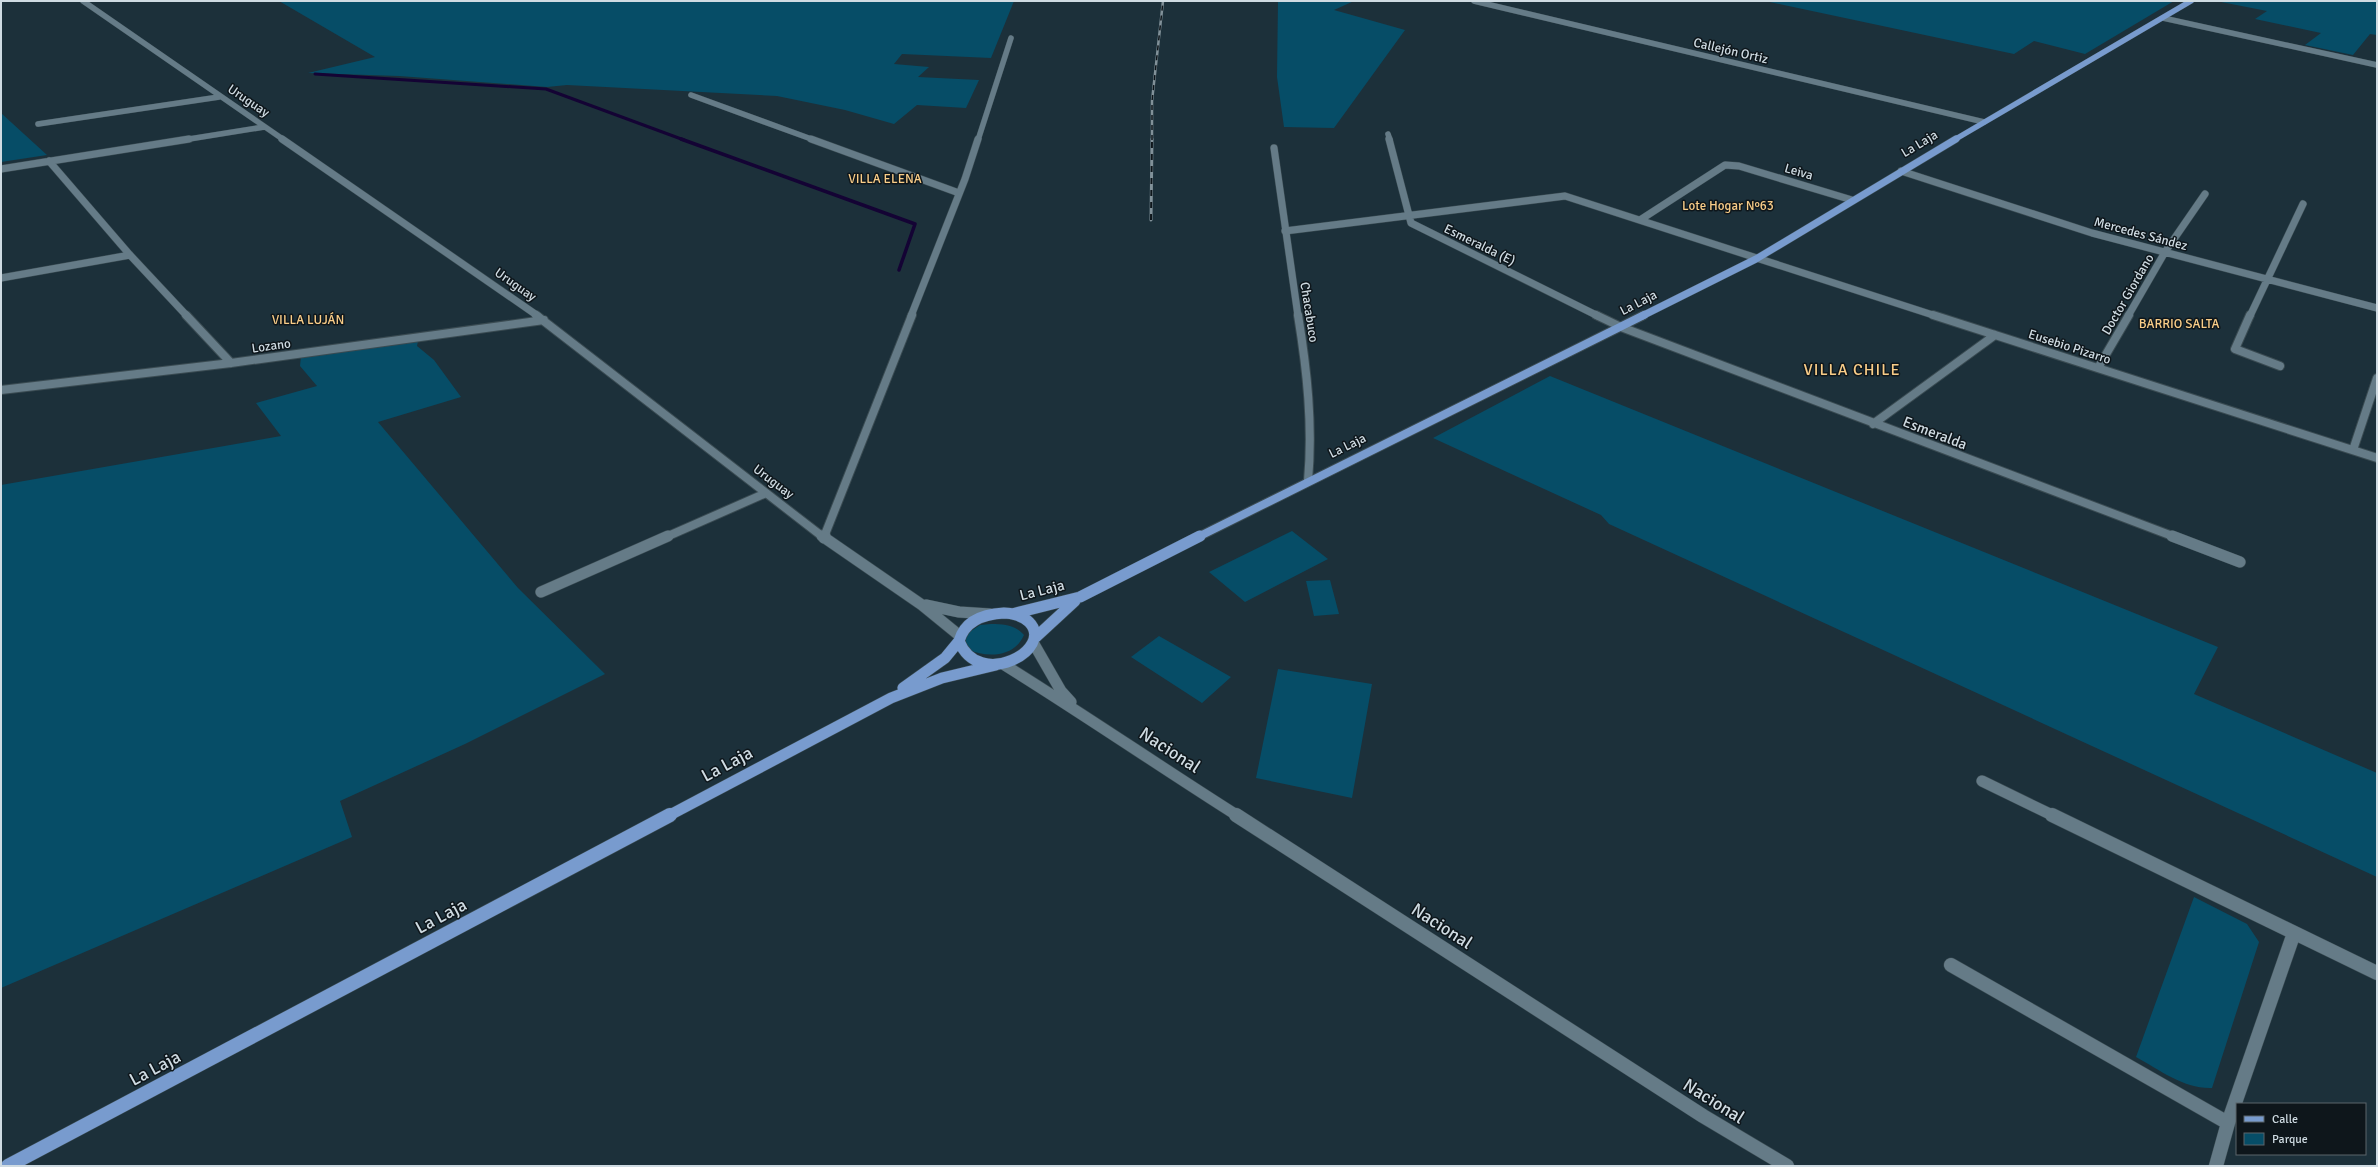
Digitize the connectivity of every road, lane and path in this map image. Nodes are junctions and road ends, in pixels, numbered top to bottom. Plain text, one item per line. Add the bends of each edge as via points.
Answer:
1 (83, 1) edge
2 (1474, 1) edge
3 (2191, 1) edge
4 (2163, 18) junction
5 (1011, 38) dead end
6 (2377, 65) edge
7 (690, 95) dead end
8 (219, 97) junction
9 (1984, 122) junction
10 (38, 124) dead end
11 (264, 127) junction
12 (1388, 134) dead end
13 (1274, 148) dead end
14 (49, 161) junction
15 (1, 169) edge
16 (1901, 171) junction
17 (959, 193) junction
18 (2205, 194) dead end
19 (1852, 200) junction
20 (2303, 204) dead end
21 (1408, 215) junction
22 (1640, 220) junction
23 (1285, 231) junction
24 (2165, 252) junction
25 (130, 255) junction
26 (1756, 259) junction
27 (1, 278) edge
28 (2266, 279) junction
29 (2377, 308) edge
30 (544, 320) junction
31 (1621, 327) junction
32 (1995, 335) junction
33 (231, 363) junction
34 (2280, 366) dead end
35 (2098, 368) junction
36 (2377, 378) edge
37 (1, 390) edge
38 (1873, 424) junction
39 (2353, 450) junction
40 (2377, 458) edge
41 (1308, 481) junction
42 (766, 493) junction
43 (824, 538) junction
44 (2240, 562) dead end
45 (541, 592) dead end
46 (1080, 597) junction
47 (922, 605) junction
48 (990, 614) junction
49 (1012, 614) junction
50 (959, 638) junction
51 (1035, 640) junction
52 (1000, 665) junction
53 (891, 698) junction
54 (1081, 712) junction
55 (1982, 781) dead end
56 (2294, 933) junction
57 (1951, 965) dead end
58 (2377, 973) edge
59 (2228, 1123) junction
60 (8, 1166) edge
61 (1787, 1166) edge
62 (2216, 1166) edge

1 - 8 street, Uruguay
2 - 9 street, Callejón Ortiz
3 - 4 main road, La Laja
4 - 6 street
4 - 9 main road, La Laja
5 - 17 street
7 - 17 street
8 - 10 street
8 - 11 street, Uruguay
9 - 16 main road, La Laja
11 - 14 street
11 - 30 street, Uruguay
12 - 21 street, Esmeralda (E)
13 - 23 street, Chacabuco
14 - 15 street
14 - 25 street
16 - 19 main road, La Laja
16 - 24 street, Mercedes Sández via 2055,222
17 - 43 street
18 - 24 street, Doctor Giordano
19 - 22 street, Leiva via 1739,166 1720,167
19 - 26 main road, La Laja
20 - 28 street
21 - 22 street, Eusebio Pizarro via 1564,196
21 - 23 street
21 - 31 street, Esmeralda (E) via 1411,224
22 - 26 street, Eusebio Pizarro
23 - 41 street, Chacabuco via 1304,351 1312,445
24 - 28 street, Mercedes Sández
24 - 35 street, Doctor Giordano
25 - 27 street
25 - 33 street
26 - 31 main road, La Laja
26 - 32 street, Eusebio Pizarro
28 - 29 street, Mercedes Sández
28 - 34 street via 2235,349
30 - 33 street, Lozano
30 - 42 street, Uruguay
31 - 38 street, Esmeralda
31 - 41 main road, La Laja
32 - 35 street, Eusebio Pizarro
32 - 38 street
33 - 37 street, Lozano
35 - 39 street, Eusebio Pizarro
36 - 39 street
38 - 44 street, Esmeralda
39 - 40 street, Eusebio Pizarro
41 - 46 main road, La Laja
42 - 43 street, Uruguay
42 - 45 street
43 - 47 street, Uruguay
46 - 49 main road, La Laja
46 - 51 main road, La Laja via 1060,613
47 - 48 street, Uruguay via 959,612
47 - 50 street, Uruguay
48 - 49 main road
48 - 50 main road via 977,618 966,626
49 - 51 main road via 1025,619 1033,627
50 - 52 main road via 963,654 976,663
50 - 53 main road, La Laja via 945,658
51 - 52 main road via 1023,657
51 - 54 street, Nacional via 1061,691
52 - 53 main road, La Laja via 936,679
52 - 54 street, Nacional
53 - 60 main road, La Laja
54 - 61 street, Nacional via 1126,744 1703,1116
55 - 56 street
56 - 58 street
56 - 59 street
57 - 59 street
59 - 62 street

